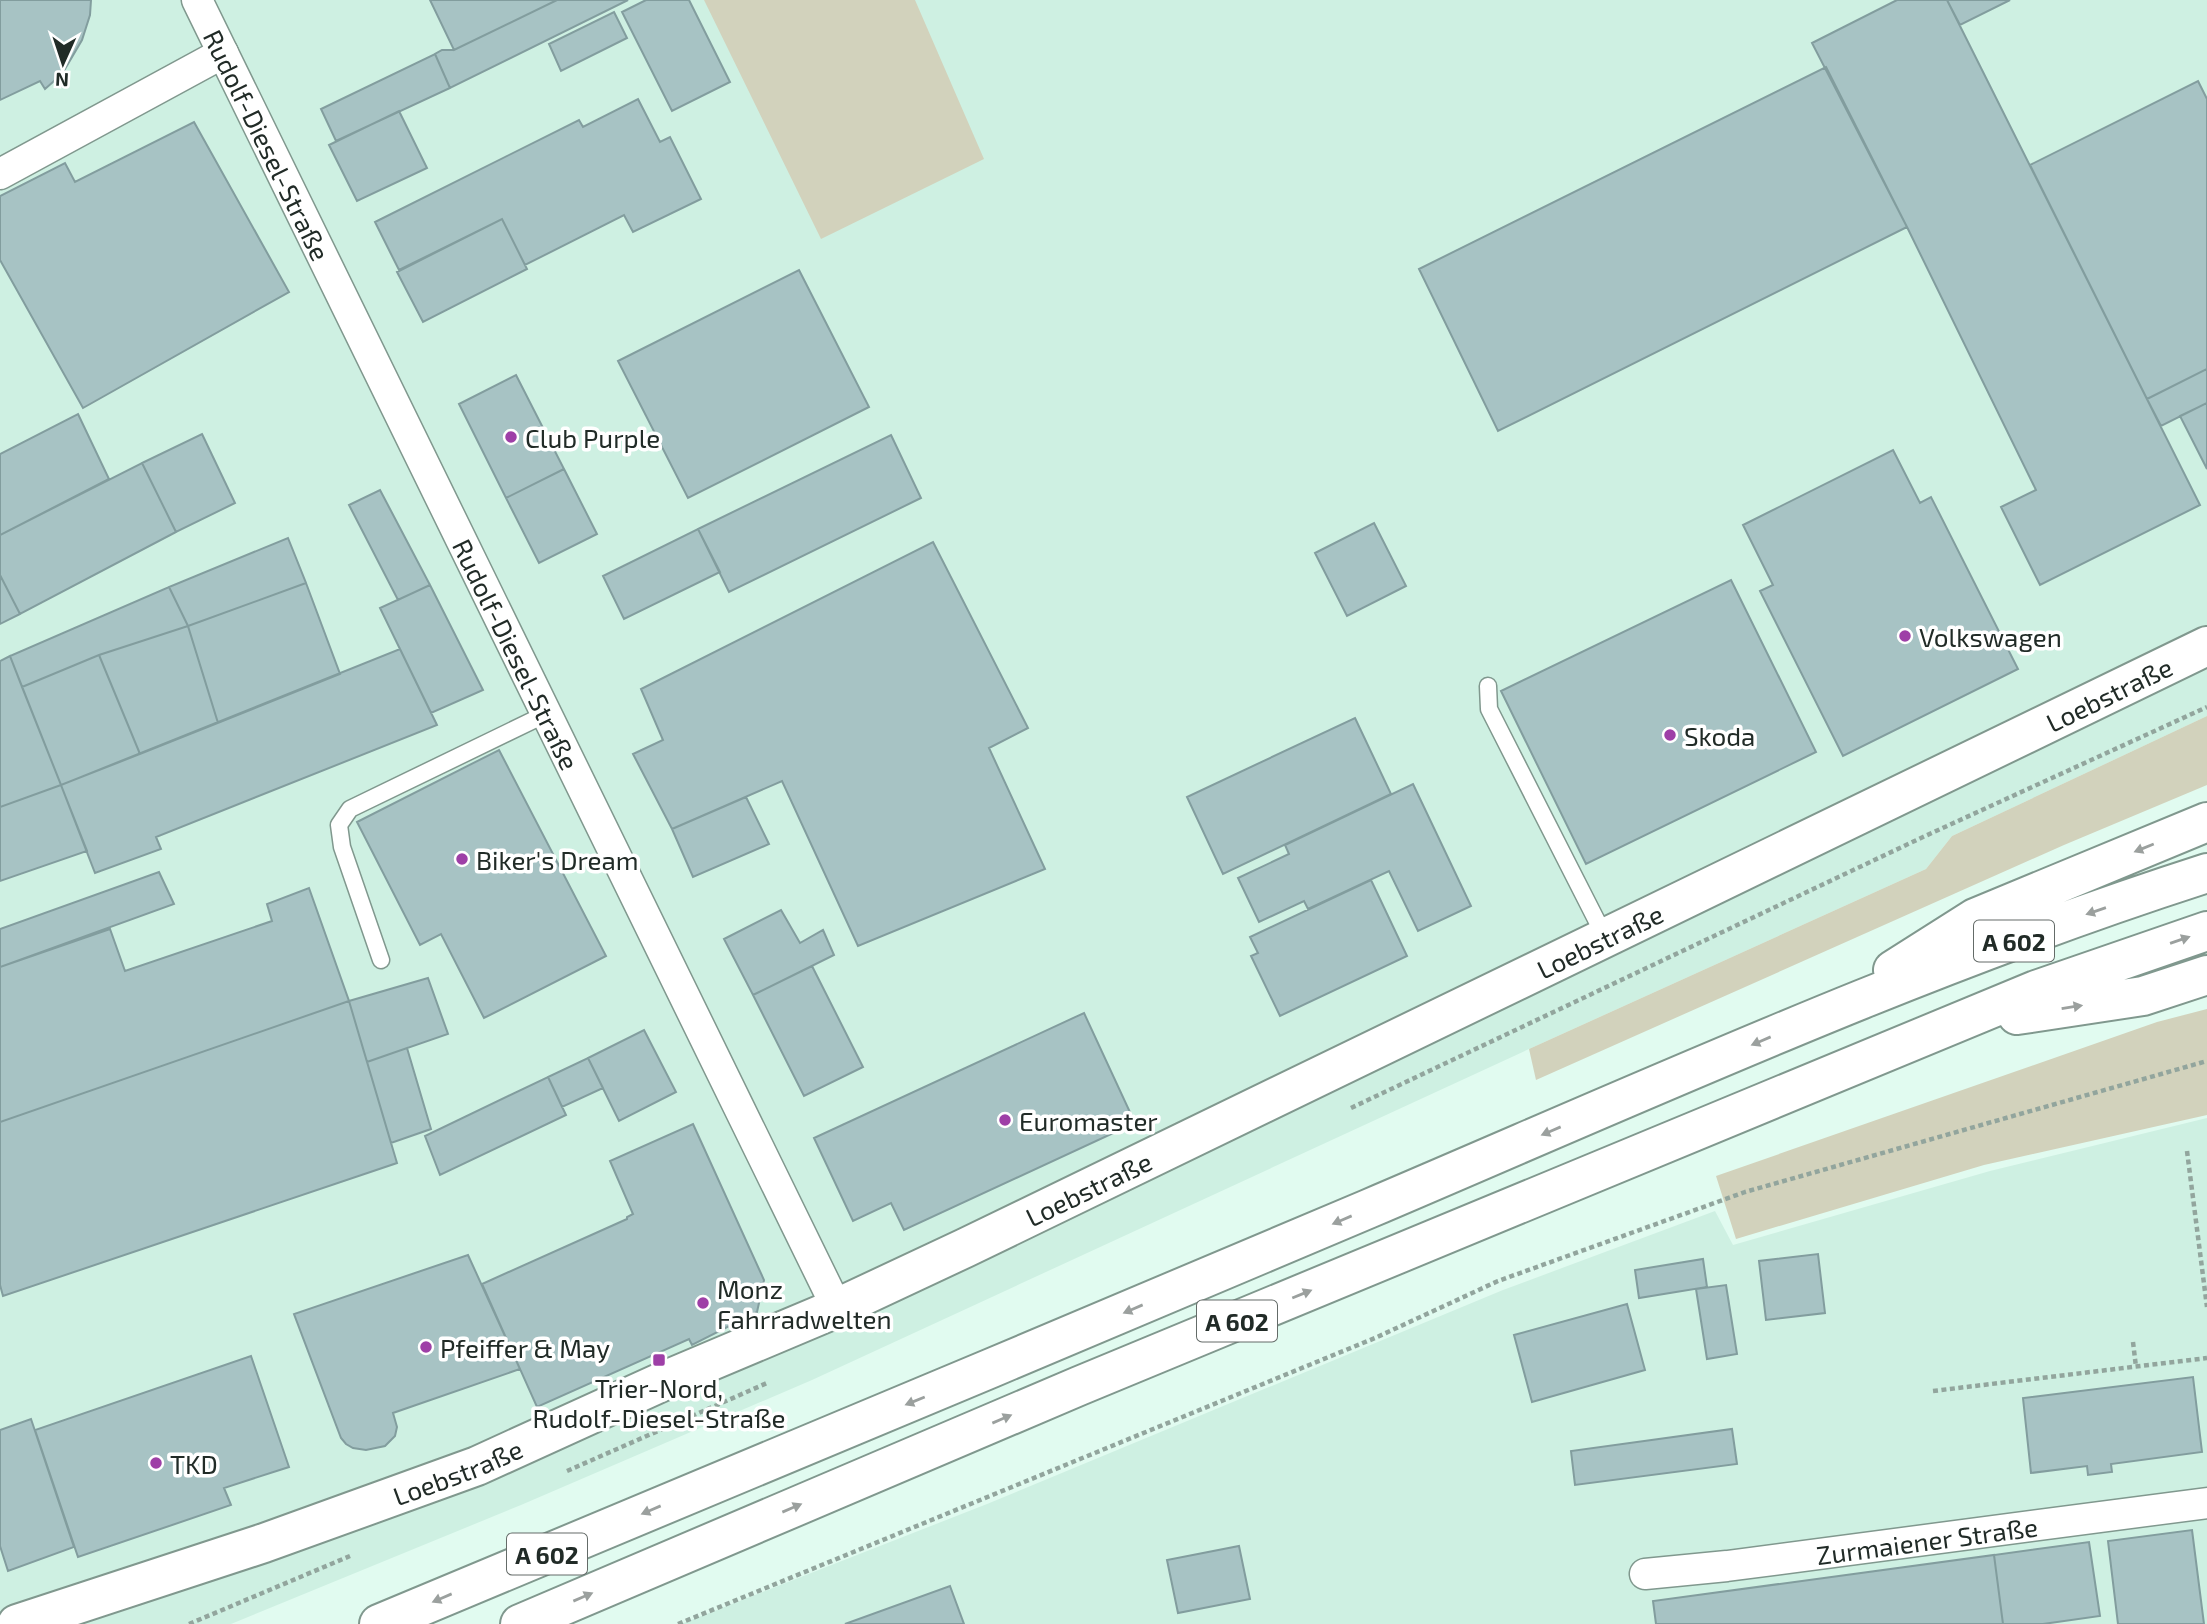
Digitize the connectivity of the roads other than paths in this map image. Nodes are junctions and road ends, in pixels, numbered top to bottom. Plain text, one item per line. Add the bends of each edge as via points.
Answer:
1 (197, 0) edge
2 (223, 53) junction
3 (0, 174) edge
4 (2207, 646) edge
5 (1488, 686) dead end
6 (546, 714) junction
7 (2207, 822) edge
8 (2207, 873) edge
9 (2207, 931) edge
10 (1605, 937) junction
11 (381, 960) dead end
12 (2207, 975) edge
13 (1823, 1014) junction
14 (1956, 1024) junction
15 (837, 1308) junction
16 (2207, 1503) edge
17 (1645, 1574) dead end
18 (16, 1624) edge
19 (379, 1624) edge
20 (520, 1624) edge

1 - 2 street, Rudolf-Diesel-Straße
2 - 3 street
2 - 6 street, Rudolf-Diesel-Straße
4 - 10 main road, Loebstraße
5 - 10 lane via 1489,709
6 - 11 lane via 350,809 340,825 342,847
6 - 15 street, Rudolf-Diesel-Straße
7 -> 13 main road via 1975,918
8 -> 13 main road, A 602 via 2060,923
14 -> 9 main road, A 602 via 2036,990
10 - 15 main road, Loebstraße
14 -> 12 main road via 2143,996
13 -> 19 main road, A 602 via 1046,1347
20 -> 14 main road, A 602 via 1092,1381
15 - 18 main road, Loebstraße via 477,1466 264,1543
16 - 17 street, Zurmaiener Straße

